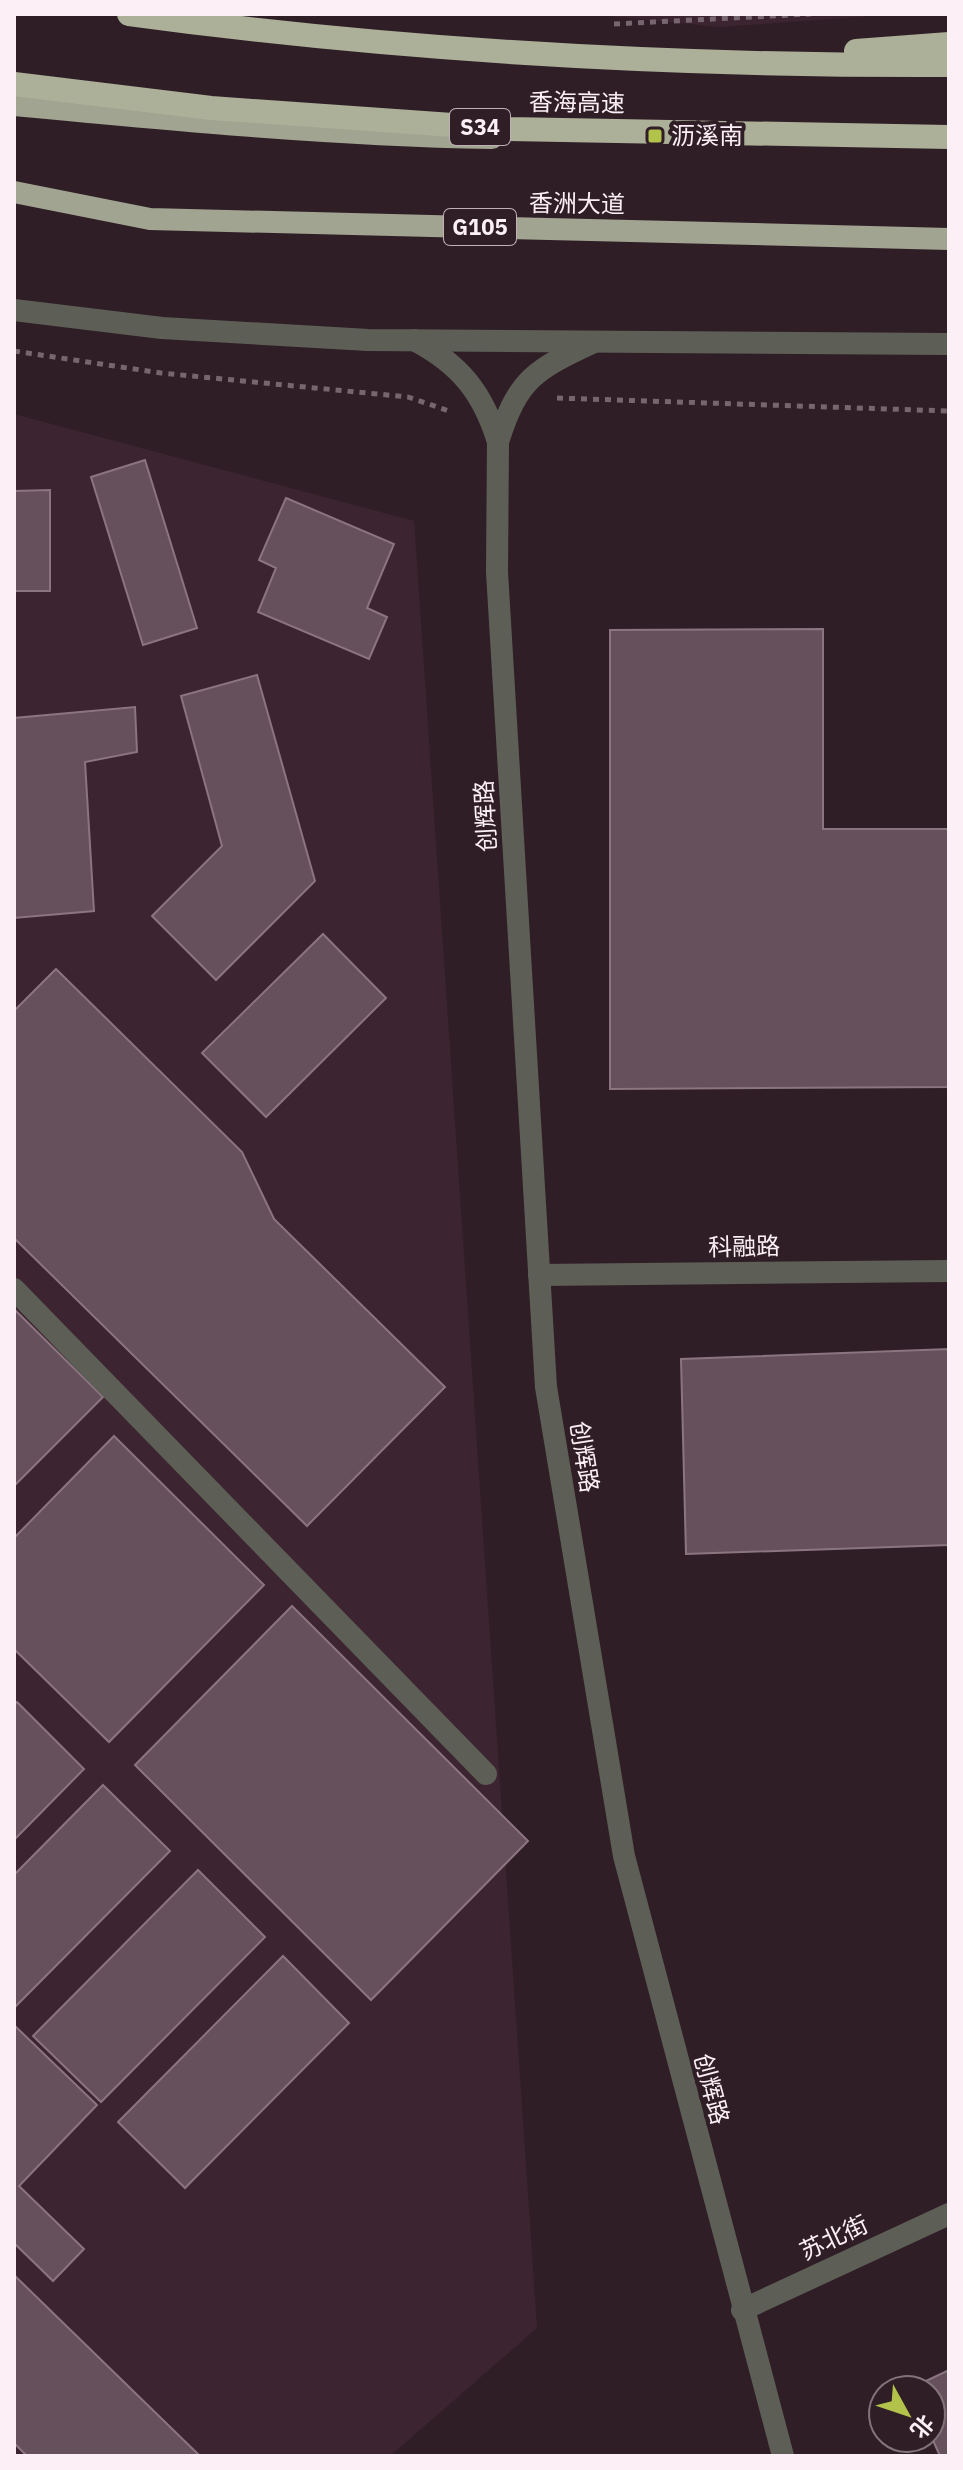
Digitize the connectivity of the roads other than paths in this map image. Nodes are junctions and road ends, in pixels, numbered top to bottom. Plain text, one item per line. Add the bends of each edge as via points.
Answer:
1 (129, 14) edge
2 (949, 44) edge
3 (717, 61) junction
4 (949, 65) edge
5 (14, 84) edge
6 (14, 105) edge
7 (949, 137) edge
8 (949, 148) edge
9 (14, 192) edge
10 (949, 239) edge
11 (14, 310) edge
12 (414, 340) junction
13 (594, 342) junction
14 (949, 344) edge
15 (498, 442) junction
16 (949, 1271) edge
17 (539, 1275) junction
18 (14, 1289) edge
19 (486, 1774) dead end
20 (949, 2214) edge
21 (742, 2310) junction
22 (783, 2456) edge

1 - 3 highway, 香海高速 via 286,36 453,50
2 - 3 highway
3 - 4 highway, 香海高速
5 - 7 highway, 香海高速 / S34 via 211,108 509,129
6 - 8 highway via 398,136
9 - 10 highway, 香洲大道 / G105 via 150,219
11 - 12 street via 162,328
12 - 13 street
12 - 15 street via 440,353 477,390
13 - 14 street
13 - 15 street via 523,383
15 - 17 street, 创辉路 via 497,572
16 - 17 street, 科融路
17 - 21 street, 创辉路 via 546,1387 624,1856
18 - 19 street
20 - 21 street, 苏北街
21 - 22 street, 创辉路

